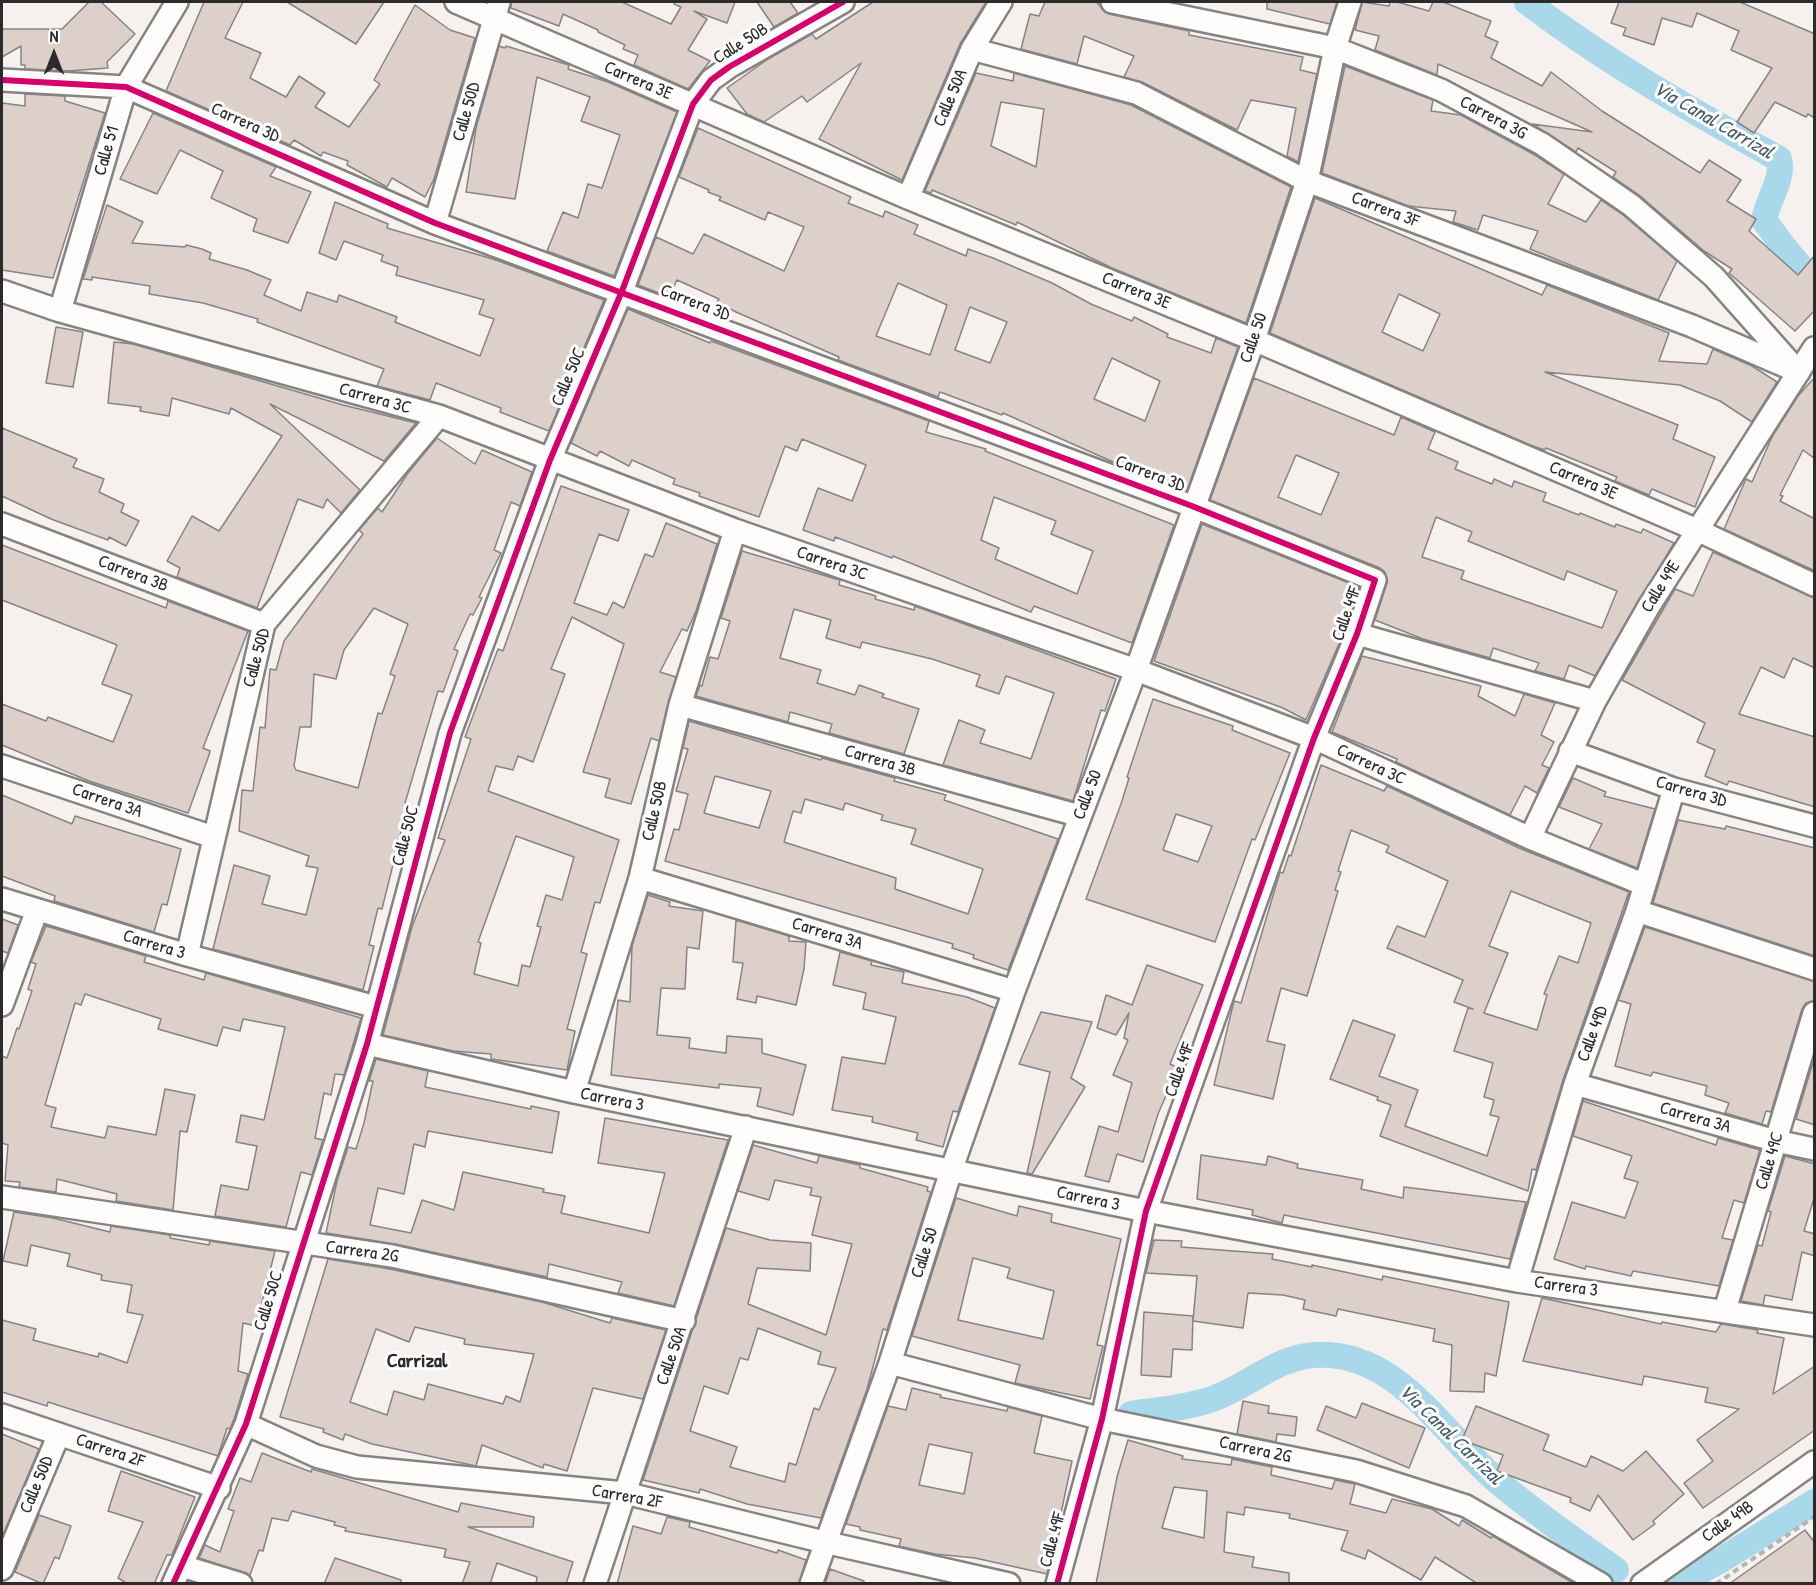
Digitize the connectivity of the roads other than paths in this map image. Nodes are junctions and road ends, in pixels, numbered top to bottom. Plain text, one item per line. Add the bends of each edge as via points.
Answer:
1 (177, 2) edge
2 (456, 2) edge
3 (1001, 2) edge
4 (1112, 2) edge
5 (1350, 2) edge
6 (827, 4) edge
7 (497, 11) edge
8 (1335, 48) junction
9 (972, 49) junction
10 (2, 80) edge
11 (126, 87) junction
12 (693, 104) junction
13 (1307, 181) junction
14 (908, 198) junction
15 (435, 223) junction
16 (2, 291) edge
17 (622, 291) junction
18 (60, 311) junction
19 (1254, 340) junction
20 (1815, 348) edge
21 (1799, 372) junction
22 (439, 416) junction
23 (550, 460) junction
24 (1192, 506) junction
25 (2, 524) edge
26 (735, 530) junction
27 (1697, 530) junction
28 (1375, 580) joint
29 (1815, 585) edge
30 (264, 624) junction
31 (1357, 634) junction
32 (1136, 670) junction
33 (1595, 701) junction
34 (680, 705) junction
35 (1314, 738) junction
36 (1570, 751) junction
37 (2, 765) edge
38 (1674, 789) junction
39 (1080, 816) junction
40 (1815, 826) edge
41 (213, 837) junction
42 (1530, 838) junction
43 (640, 878) junction
44 (1645, 885) junction
45 (2, 899) edge
46 (37, 910) junction
47 (1637, 911) junction
48 (187, 955) junction
49 (1815, 969) edge
50 (1014, 991) junction
51 (2, 1005) edge
52 (376, 1007) junction
53 (1815, 1013) edge
54 (368, 1044) junction
55 (1575, 1084) junction
56 (574, 1092) junction
57 (746, 1127) junction
58 (1776, 1141) junction
59 (1815, 1149) edge
60 (951, 1171) junction
61 (2, 1197) edge
62 (1146, 1211) junction
63 (303, 1244) junction
64 (1517, 1281) junction
65 (1725, 1310) junction
66 (684, 1321) junction
67 (1815, 1325) edge
68 (890, 1363) junction
69 (2, 1415) edge
70 (1102, 1419) junction
71 (246, 1424) junction
72 (59, 1434) junction
73 (1815, 1462) edge
74 (219, 1488) junction
75 (625, 1493) junction
76 (824, 1542) junction
77 (2, 1569) edge
78 (177, 1575) edge
79 (242, 1584) edge
80 (595, 1584) edge
81 (811, 1584) edge
82 (1009, 1584) edge
83 (1057, 1584) edge
84 (1601, 1584) edge
85 (1642, 1584) edge

1 - 11 street, Calle 51
2 - 7 street, Carrera 3E
3 - 9 street, Calle 50A
4 - 8 street, Carrera 3G
5 - 8 street, Calle 50
6 - 12 street, Calle 50B via 711,80
7 - 12 street, Carrera 3E
7 - 15 street, Calle 50D
8 - 13 street, Calle 50
8 - 21 street, Carrera 3G via 1441,90 1542,144 1631,205 1714,277
9 - 13 street, Carrera 3F via 1136,93
9 - 14 street, Calle 50A
10 - 11 street, Carrera 3D
11 - 15 street, Carrera 3D
11 - 18 street, Calle 51
12 - 14 street, Carrera 3E
12 - 17 street, Calle 50C
13 - 19 street, Calle 50
13 - 21 street, Carrera 3F via 1692,326
14 - 19 street, Carrera 3E
15 - 17 street, Carrera 3D
16 - 18 street, Carrera 3C
17 - 23 street, Calle 50C
17 - 24 street, Carrera 3D
18 - 22 street, Carrera 3C
19 - 24 street, Calle 50
19 - 27 street, Carrera 3E
20 - 21 street, Calle 49E
21 - 27 street, Calle 49E
22 - 23 street, Carrera 3C
22 - 30 street, Calle 50D
23 - 26 street, Carrera 3C
23 - 52 street, Calle 50C via 450,733
24 - 28 street, Carrera 3D
24 - 32 street, Calle 50
25 - 30 street, Carrera 3B
26 - 32 street, Carrera 3C
26 - 34 street, Calle 50B
27 - 29 street, Carrera 3E
27 - 33 street, Calle 49E
28 - 31 street, Calle 49F
30 - 41 street, Calle 50D
31 - 33 street
31 - 35 street, Calle 49F
32 - 35 street, Carrera 3C
32 - 39 street, Calle 50
33 - 36 street, Calle 49E
34 - 39 street, Carrera 3B
34 - 43 street, Calle 50B
35 - 42 street, Carrera 3C
35 - 62 street, Calle 49F
36 - 38 street, Carrera 3D
36 - 42 street, Calle 49E
37 - 41 street, Carrera 3A
38 - 40 street, Carrera 3D
38 - 44 street, Calle 49D
39 - 50 street, Calle 50
41 - 48 street, Calle 50D
42 - 44 street, Carrera 3C
43 - 50 street, Carrera 3A
43 - 56 street, Calle 50B
44 - 47 street, Calle 49D
45 - 46 street, Carrera 3
46 - 48 street, Carrera 3
46 - 51 street
47 - 49 street
47 - 55 street, Calle 49D
48 - 52 street, Carrera 3
50 - 60 street, Calle 50
52 - 54 street, Calle 50C
53 - 58 street, Calle 49C
54 - 56 street, Carrera 3
54 - 63 street, Calle 50C
55 - 58 street, Carrera 3A
55 - 64 street, Calle 49D
56 - 57 street, Carrera 3
57 - 60 street, Carrera 3
57 - 66 street, Calle 50A
58 - 59 street, Carrera 3A
58 - 65 street, Calle 49C
60 - 62 street, Carrera 3
60 - 68 street, Calle 50
61 - 63 street, Carrera 2G
62 - 64 street, Carrera 3
62 - 70 street, Calle 49F
63 - 66 street, Carrera 2G via 392,1256
63 - 71 street, Calle 50C
64 - 65 street, Carrera 3
65 - 67 street, Carrera 3
66 - 75 street, Calle 50A
68 - 70 street, Carrera 2G
68 - 76 street, Calle 50
69 - 72 street, Carrera 2F
70 - 83 street, Calle 49F
70 - 84 street, Carrera 2G via 1356,1471 1466,1506
71 - 74 street, Calle 50C
71 - 75 street, Carrera 2F via 316,1456 357,1467
72 - 74 street, Carrera 2F
72 - 77 street, Calle 50D
73 - 85 street, Calle 49B
74 - 78 street, Calle 50C
75 - 76 street, Carrera 2F
75 - 80 street, Calle 50A
76 - 81 street, Calle 50
76 - 82 street, Carrera 2F
78 - 79 street

